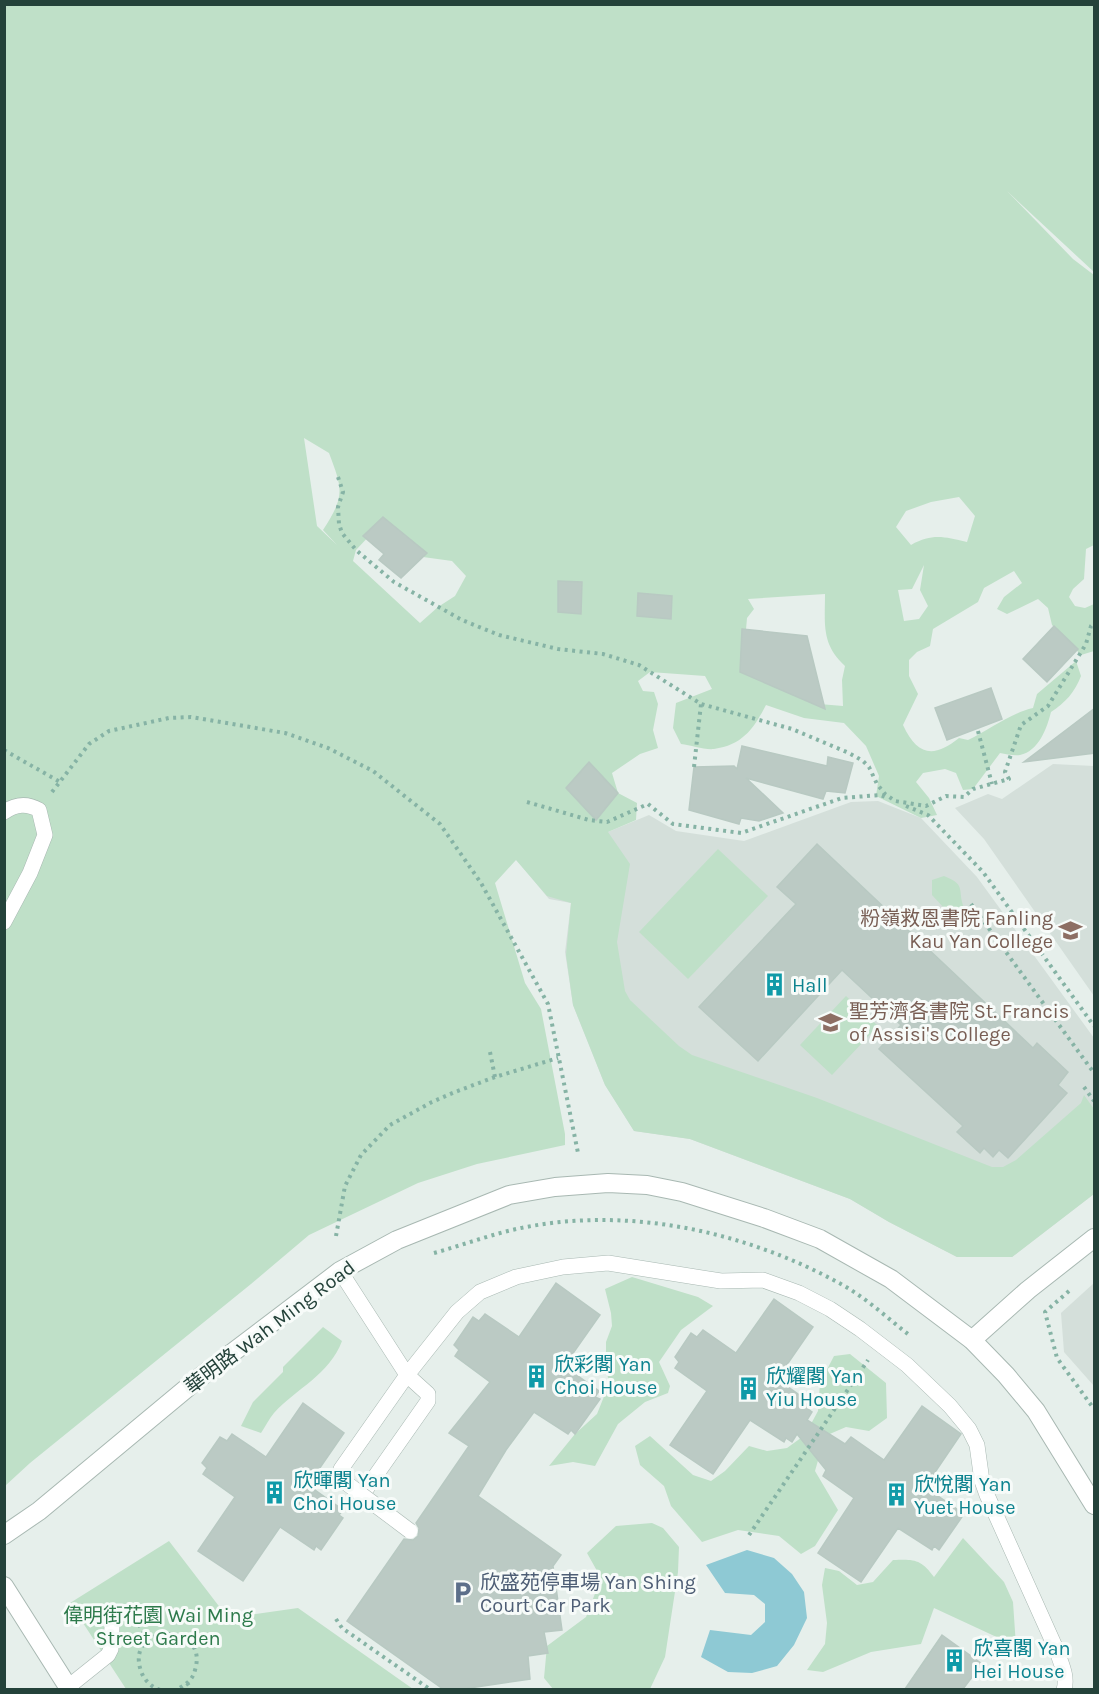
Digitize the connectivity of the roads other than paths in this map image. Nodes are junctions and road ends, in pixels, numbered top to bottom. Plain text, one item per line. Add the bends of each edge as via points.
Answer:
1 (4, 812) edge
2 (4, 922) edge
3 (1095, 1238) edge
4 (340, 1271) junction
5 (972, 1340) junction
6 (407, 1375) junction
7 (362, 1495) junction
8 (1095, 1505) edge
9 (410, 1531) dead end
10 (4, 1535) edge
11 (4, 1586) edge
12 (112, 1626) dead end
13 (69, 1688) edge
14 (1064, 1689) edge

1 - 2 lane via 21,805 39,810 45,836
3 - 5 street
4 - 5 street, 華明路 Wah Ming Road via 397,1239 509,1195 608,1183 647,1185 682,1192 820,1239 891,1278
4 - 6 lane
4 - 10 street, 華明路 Wah Ming Road
5 - 8 street, 華明路 Wah Ming Road via 1036,1411
6 - 7 lane via 341,1469 345,1482
6 - 7 lane via 428,1394 428,1401
6 - 14 lane via 457,1312 480,1292 516,1277 563,1267 608,1263 721,1281 763,1280 799,1293 830,1309 907,1365 969,1429 977,1445 981,1481 1057,1651 1065,1674
7 - 9 lane, bridge
11 - 13 street
12 - 13 lane via 108,1655

